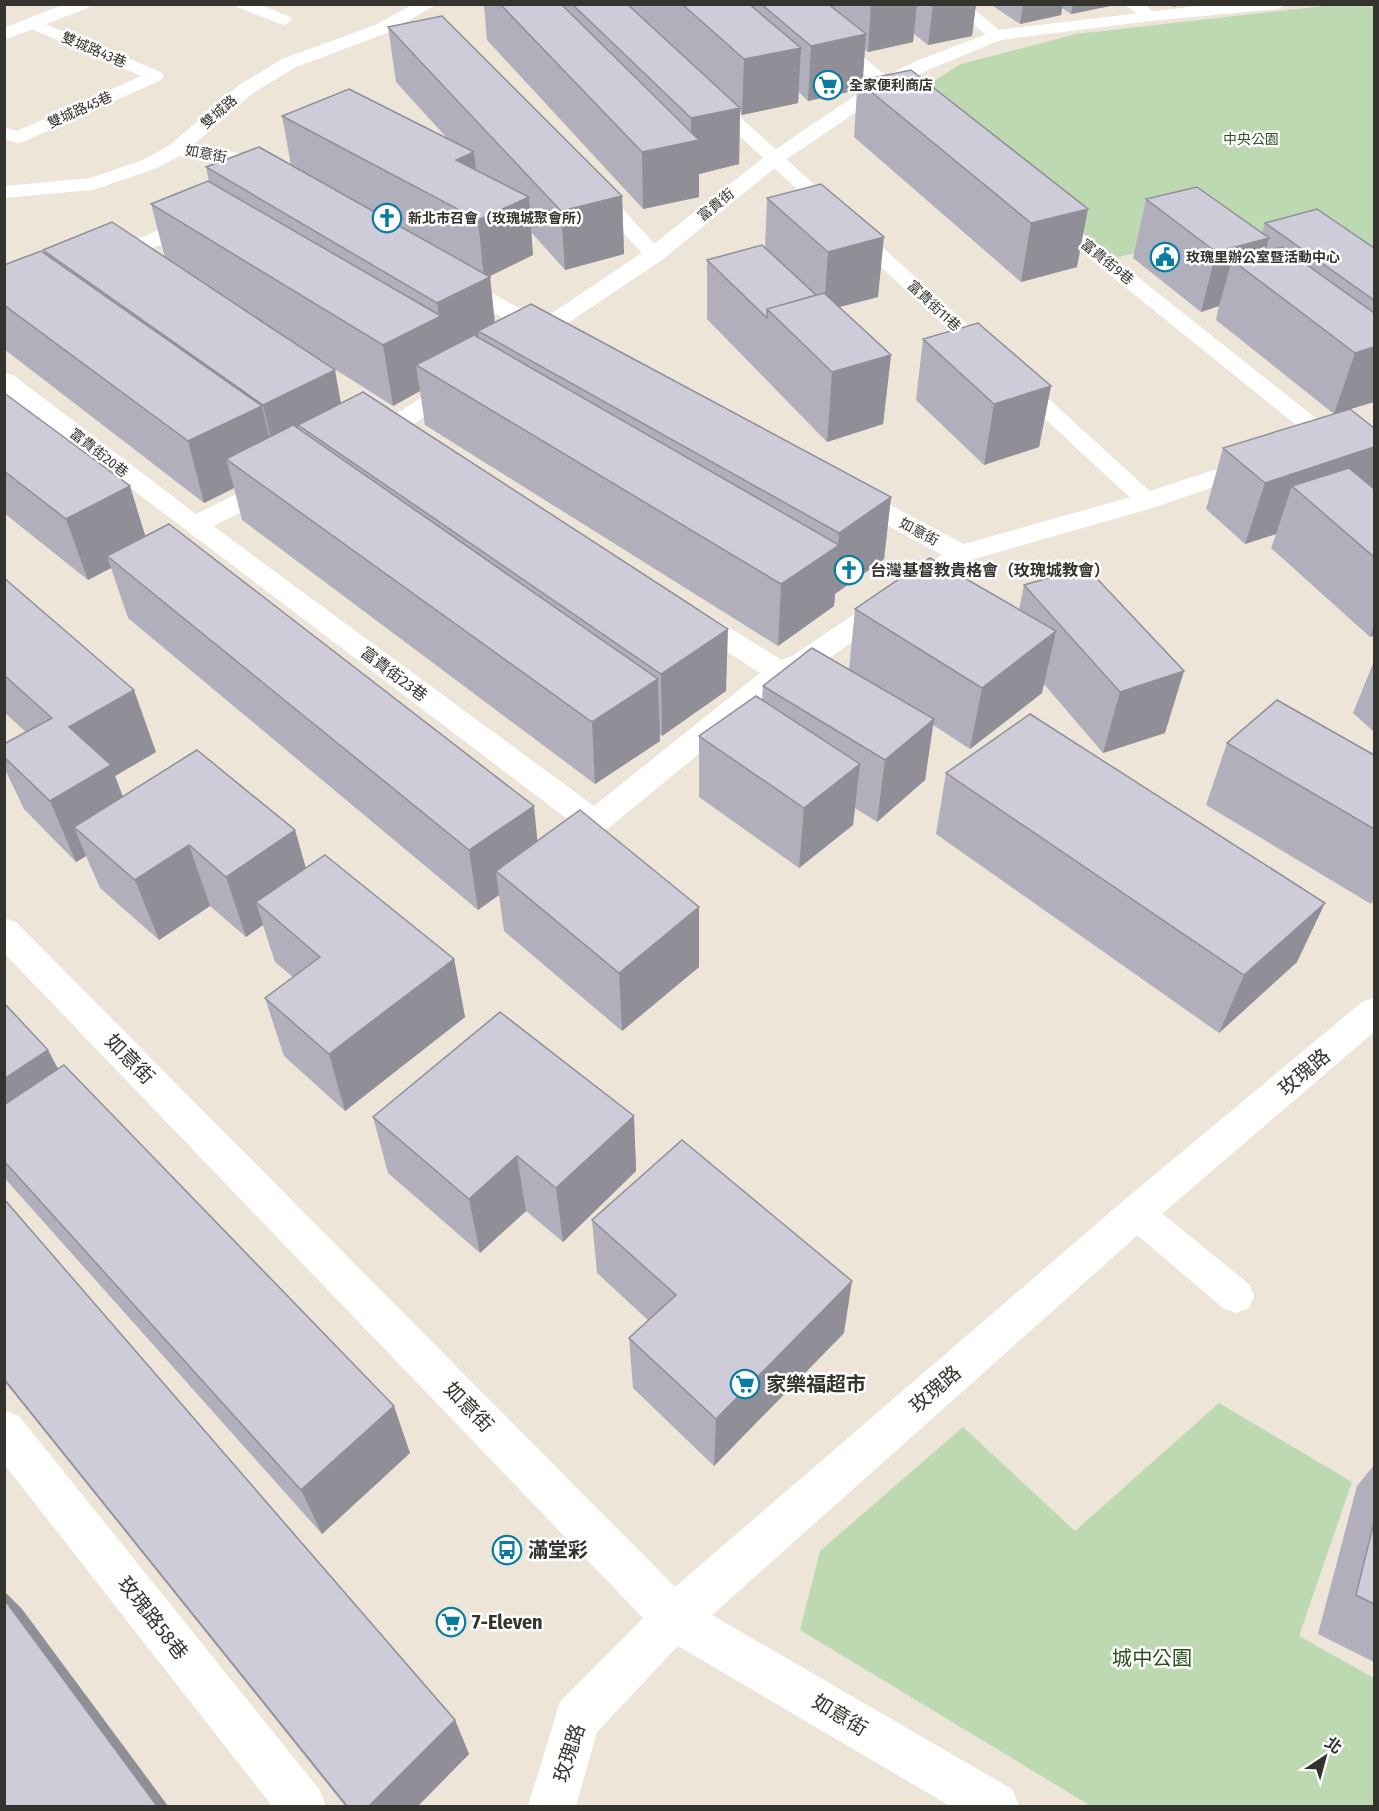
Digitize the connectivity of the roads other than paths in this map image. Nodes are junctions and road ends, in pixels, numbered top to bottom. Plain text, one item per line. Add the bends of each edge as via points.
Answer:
1 (82, 4) edge
2 (243, 4) edge
3 (428, 4) edge
4 (788, 4) edge
5 (957, 4) edge
6 (1132, 4) edge
7 (1278, 4) edge
8 (1150, 16) junction
9 (284, 20) dead end
10 (33, 24) junction
11 (4, 35) edge
12 (996, 35) junction
13 (155, 76) joint
14 (885, 84) junction
15 (695, 86) edge
16 (922, 114) edge
17 (4, 132) edge
18 (177, 149) junction
19 (774, 159) junction
20 (582, 176) edge
21 (272, 191) edge
22 (4, 192) edge
23 (1033, 203) edge
24 (221, 210) edge
25 (654, 255) junction
26 (80, 269) edge
27 (430, 269) edge
28 (544, 331) junction
29 (575, 347) edge
30 (505, 355) edge
31 (476, 374) edge
32 (4, 380) edge
33 (1356, 431) edge
34 (1329, 440) junction
35 (348, 449) edge
36 (297, 474) edge
37 (825, 481) edge
38 (1147, 501) junction
39 (195, 525) junction
40 (961, 554) junction
41 (670, 603) edge
42 (780, 672) junction
43 (594, 823) joint
44 (4, 931) edge
45 (1374, 1012) edge
46 (1136, 1213) junction
47 (1236, 1296) dead end
48 (4, 1430) edge
49 (674, 1618) junction
50 (302, 1806) edge
51 (552, 1806) edge
52 (995, 1806) edge

1 - 10 street
2 - 9 lane
3 - 18 street, 雙城路 via 381,29 288,63 246,89
4 - 14 lane
5 - 12 lane
6 - 8 lane
7 - 8 street, 富貴街
8 - 12 street, 富貴街
10 - 11 street
10 - 13 lane, 雙城路43巷
12 - 14 street, 富貴街
13 - 17 lane, 雙城路45巷 via 17,138
14 - 16 lane
14 - 19 street, 富貴街
15 - 19 lane, 富貴街11巷
18 - 21 street, 如意街 via 253,165
18 - 22 street, 雙城路 via 150,164 93,184
19 - 25 street, 富貴街
19 - 38 lane, 富貴街11巷
20 - 25 lane
23 - 34 lane, 富貴街9巷
24 - 26 street via 122,264
25 - 28 street, 富貴街
27 - 28 street
28 - 29 street
28 - 30 street, 富貴街
31 - 35 street via 399,435
32 - 39 street, 富貴街20巷
33 - 34 street, 如意街
34 - 38 street, 如意街
36 - 39 street
37 - 40 street, 如意街
38 - 40 street, 如意街
39 - 43 street, 富貴街23巷
40 - 42 street, 如意街 via 802,663
41 - 42 street
42 - 43 street, 如意街
44 - 49 street, 如意街
45 - 46 street, 玫瑰路
46 - 47 lane
46 - 49 street, 玫瑰路
48 - 50 street, 玫瑰路58巷
49 - 51 street, 玫瑰路 via 577,1719
49 - 52 street, 如意街

